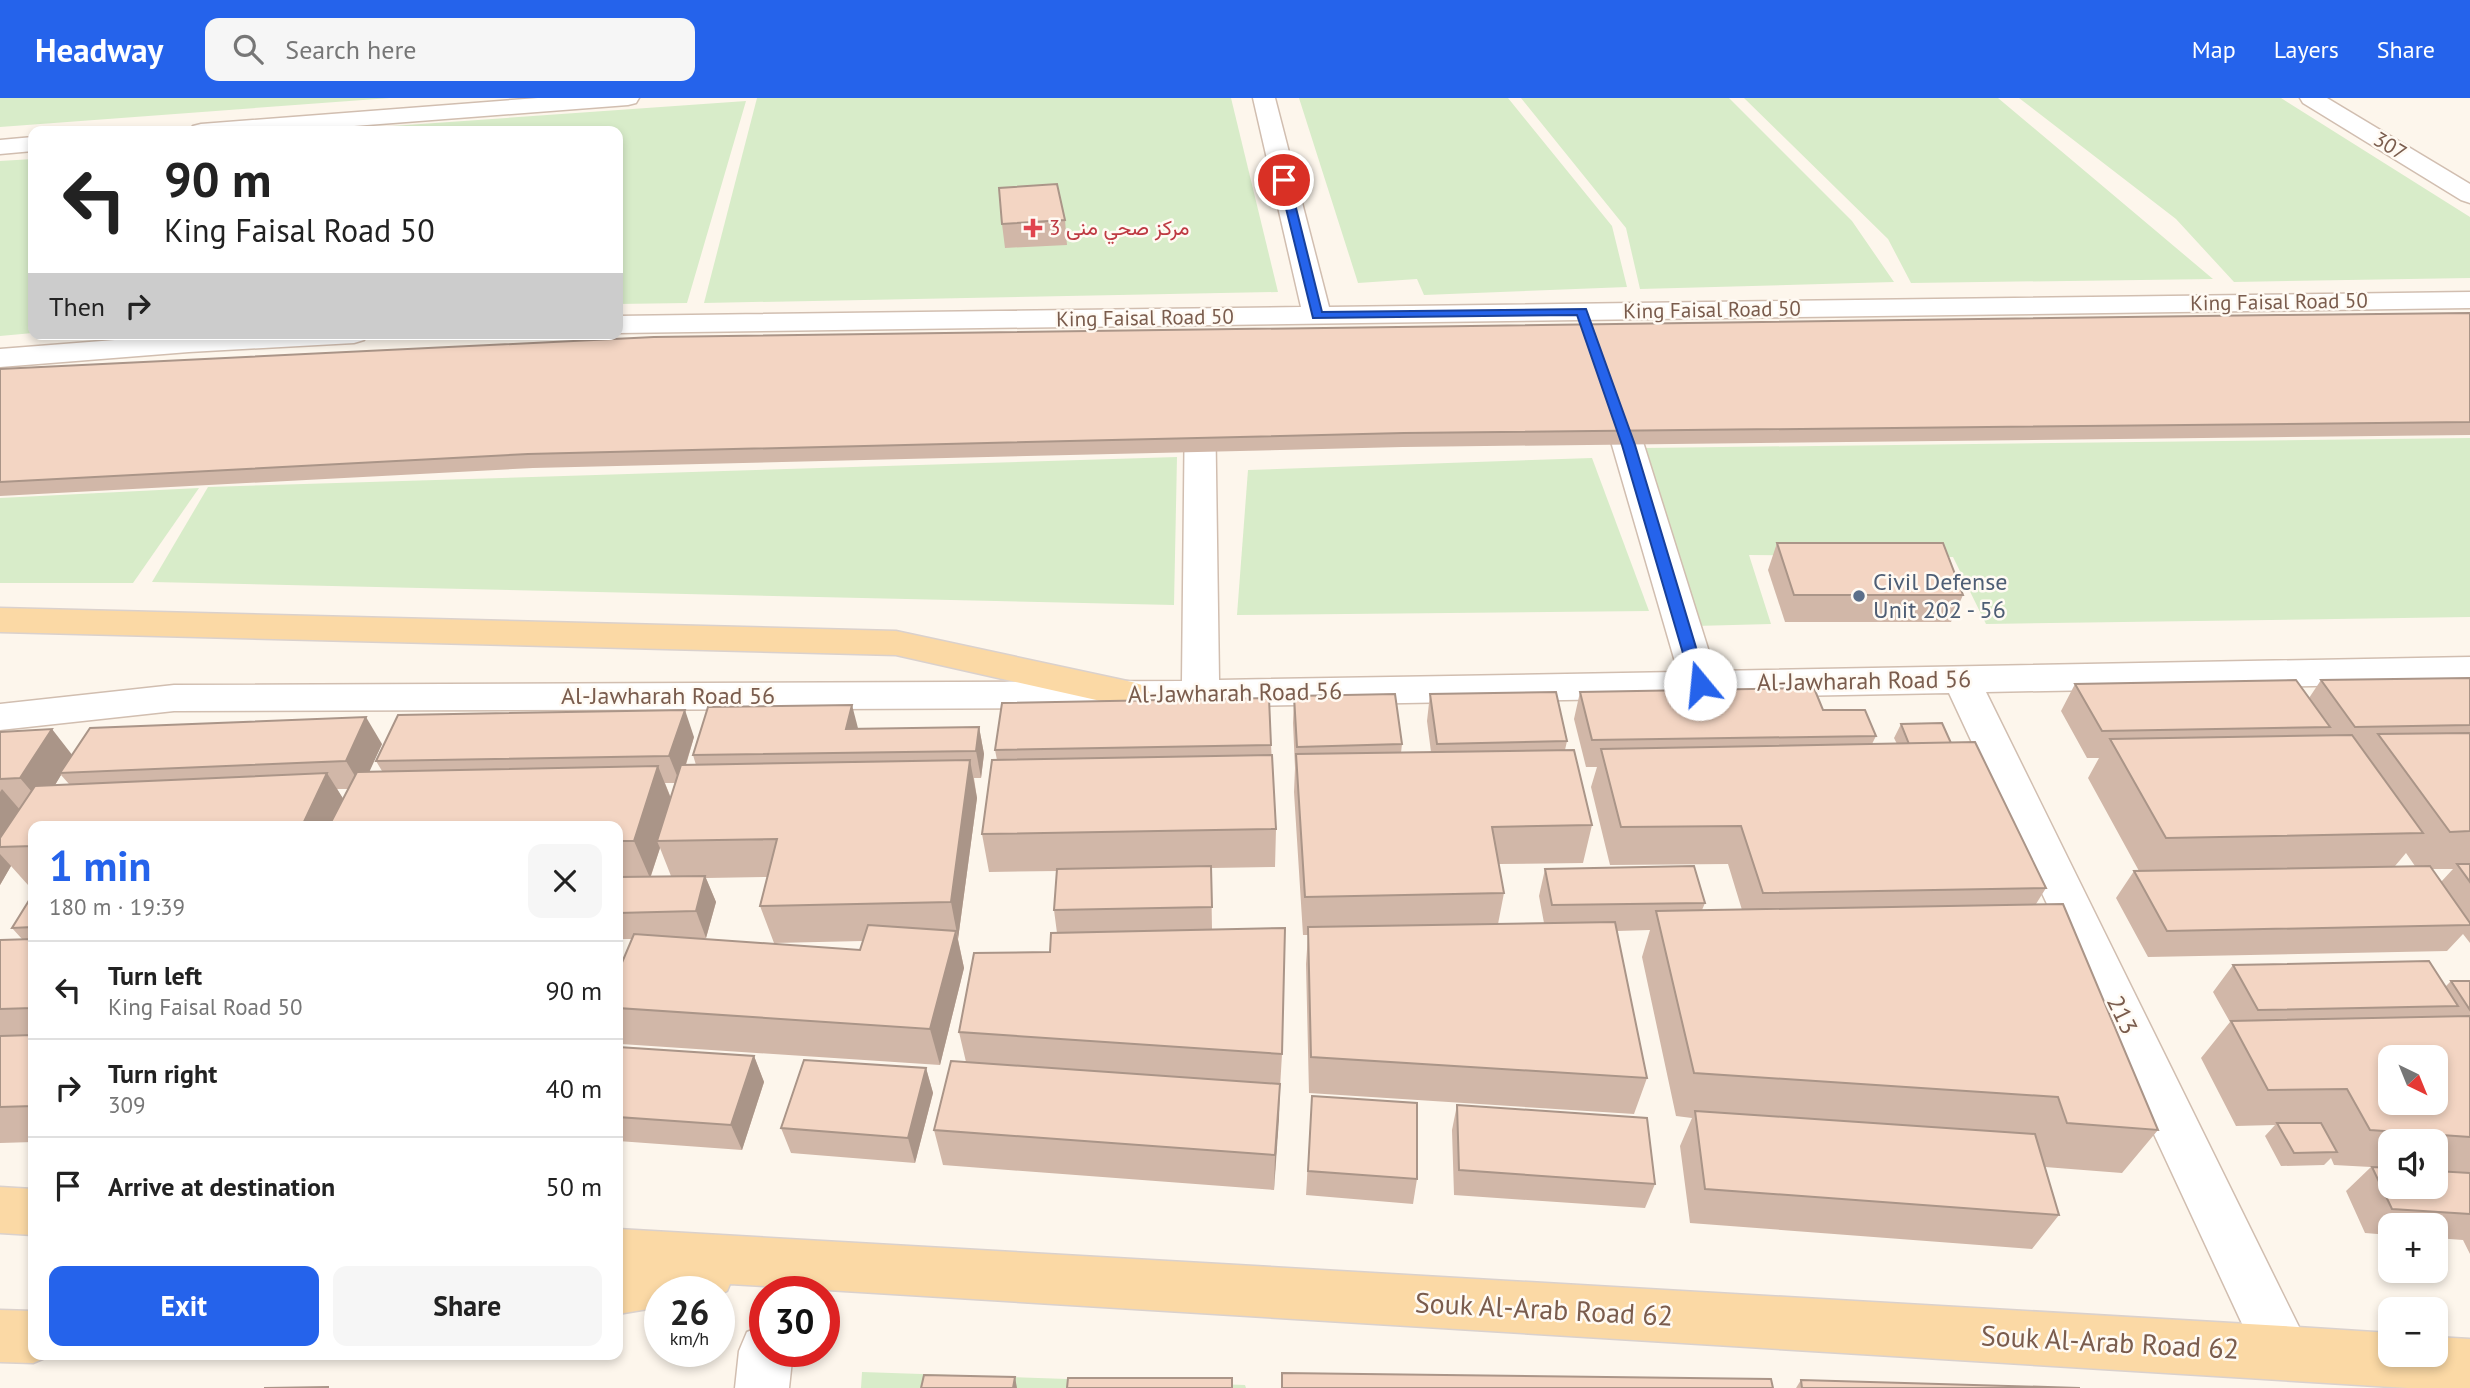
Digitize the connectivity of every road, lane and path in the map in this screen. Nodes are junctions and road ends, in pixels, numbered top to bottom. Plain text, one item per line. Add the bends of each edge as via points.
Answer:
1 (628, 98) edge
2 (1264, 98) edge
3 (2311, 98) edge
4 (266, 126) edge
5 (28, 144) edge
6 (0, 147) edge
7 (2470, 195) edge
8 (2470, 300) edge
9 (1317, 315) junction
10 (623, 325) edge
11 (244, 340) edge
12 (1199, 343) junction
13 (0, 358) edge
14 (1608, 390) edge
15 (0, 620) edge
16 (2470, 670) edge
17 (1961, 679) junction
18 (1700, 684) junction
19 (1201, 693) junction
20 (1132, 695) junction
21 (0, 717) edge
22 (0, 1209) edge
23 (28, 1212) edge
24 (623, 1254) edge
25 (762, 1276) edge
26 (749, 1280) edge
27 (840, 1281) edge
28 (623, 1289) edge
29 (0, 1336) edge
30 (28, 1337) edge
31 (2283, 1352) junction
32 (2470, 1366) edge
33 (764, 1367) edge
34 (762, 1388) edge

1 - 4 street
2 - 9 street
3 - 7 street, 307
5 - 6 street
8 - 9 street, King Faisal Road 50 via 1587,325
9 - 12 street, King Faisal Road 50
10 - 12 street, King Faisal Road 50
11 - 13 street
12 - 19 street
14 - 18 street
15 - 20 main road via 895,643
16 - 17 street, Al-Jawharah Road 56
17 - 18 street, Al-Jawharah Road 56
17 - 31 street, 213
18 - 19 street, Al-Jawharah Road 56
19 - 20 street, Al-Jawharah Road 56
20 - 21 street, Al-Jawharah Road 56 via 174,698
22 - 23 main road
24 - 25 main road, Souk Al-Arab Road 62
26 - 28 main road
27 - 31 main road, Souk Al-Arab Road 62
29 - 30 main road
31 - 32 main road, Souk Al-Arab Road 62
33 - 34 street

